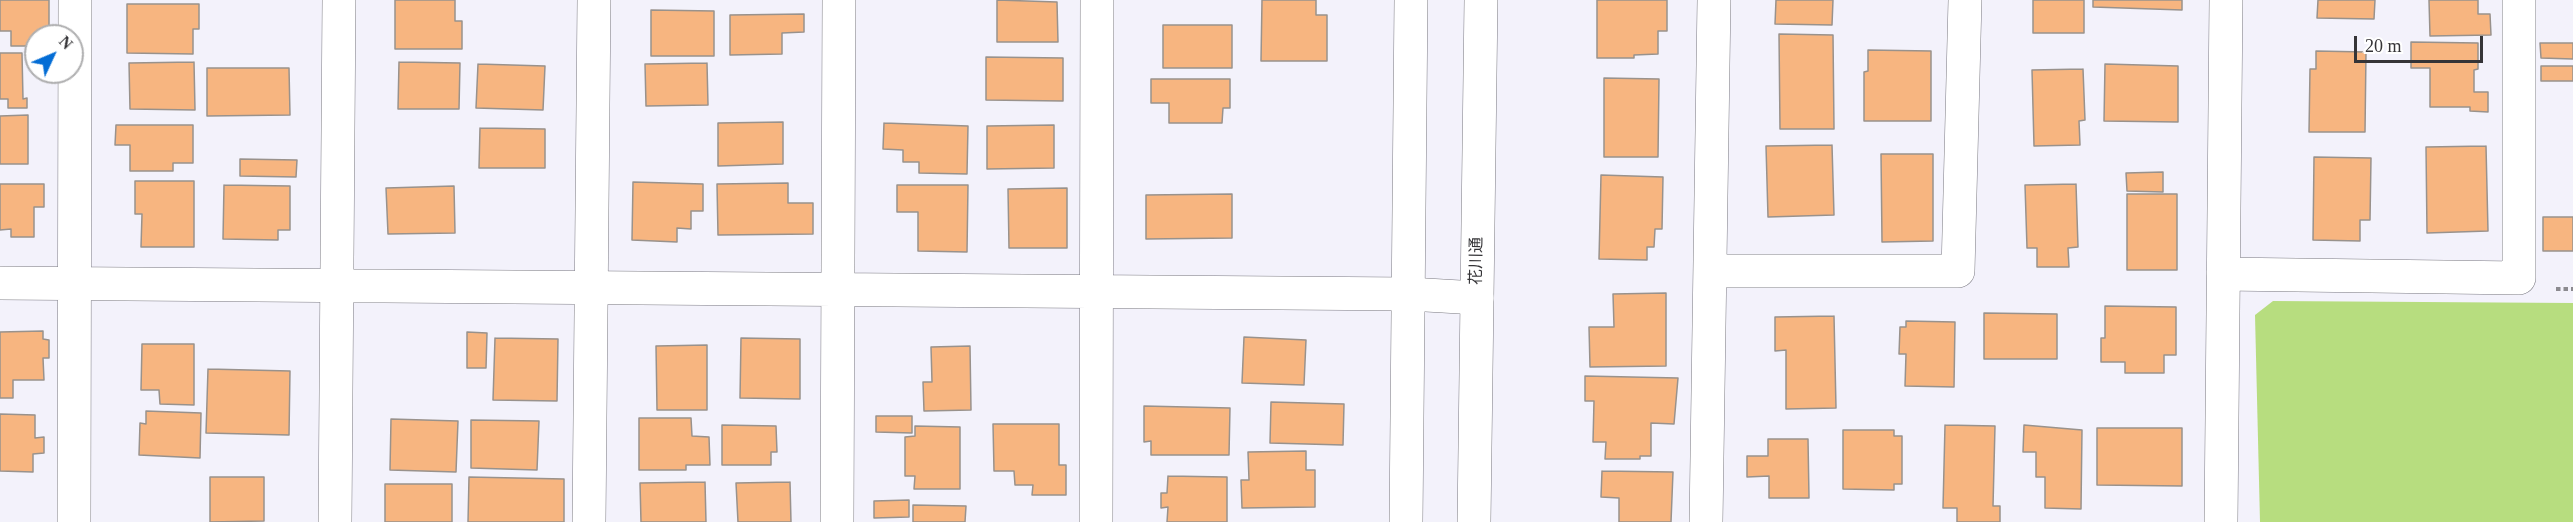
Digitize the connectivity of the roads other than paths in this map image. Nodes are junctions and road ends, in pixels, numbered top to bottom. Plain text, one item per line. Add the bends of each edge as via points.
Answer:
1 (75, 0) edge
2 (339, 0) edge
3 (594, 0) edge
4 (839, 0) edge
5 (1097, 0) edge
6 (1411, 0) edge
7 (1481, 0) edge
8 (1714, 0) edge
9 (1965, 0) edge
10 (2226, 0) edge
11 (2519, 0) edge
12 (1710, 271) junction
13 (2223, 274) junction
14 (0, 283) edge
15 (75, 284) junction
16 (337, 285) junction
17 (590, 287) junction
18 (837, 289) junction
19 (1097, 291) junction
20 (1409, 294) junction
21 (1477, 298) junction
22 (74, 522) edge
23 (335, 522) edge
24 (589, 522) edge
25 (837, 522) edge
26 (1096, 522) edge
27 (1406, 522) edge
28 (1474, 522) edge
29 (1706, 522) edge
30 (2221, 522) edge

1 - 15 street
2 - 16 street
3 - 17 street
4 - 18 street
5 - 19 street
6 - 20 street
7 - 21 street, 花川通
8 - 12 street
9 - 12 street via 1958,271
10 - 13 street
11 - 13 street via 2519,278
12 - 29 street
13 - 30 street
14 - 15 street
15 - 16 street
15 - 22 street
16 - 17 street
16 - 23 street
17 - 18 street
17 - 24 street
18 - 19 street
18 - 25 street
19 - 20 street
19 - 26 street
20 - 21 street
20 - 27 street
21 - 28 street, 花川通

